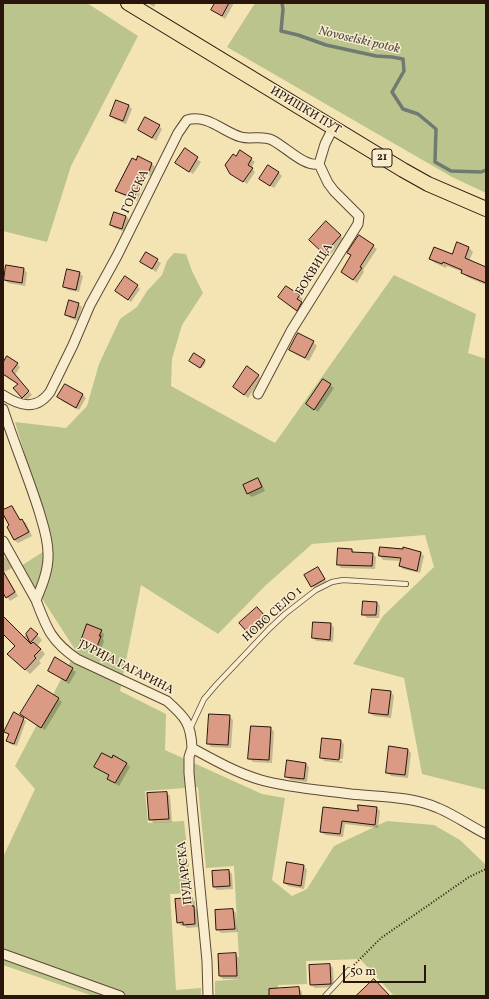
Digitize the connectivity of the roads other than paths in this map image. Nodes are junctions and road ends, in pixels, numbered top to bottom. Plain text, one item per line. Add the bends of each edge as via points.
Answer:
1 (128, 3) edge
2 (333, 128) junction
3 (319, 164) junction
4 (486, 209) edge
5 (258, 394) dead end
6 (3, 395) edge
7 (3, 409) edge
8 (3, 541) edge
9 (406, 584) dead end
10 (36, 600) junction
11 (190, 729) junction
12 (192, 748) junction
13 (486, 834) edge
14 (3, 954) edge
15 (349, 970) road end
16 (120, 996) edge
17 (208, 996) edge
18 (325, 996) edge

1 - 2 main road, ИРИШКИ ПУТ / 21
2 - 3 street
2 - 4 main road, ИРИШКИ ПУТ / 21 via 428,184
3 - 5 street, БОКВИЦА via 334,191 359,216 358,224 291,331
3 - 6 street, ГОРСКА via 311,165 270,139 239,137 209,121 187,120 178,132 90,305 50,392 45,399 35,405 21,404
7 - 10 street via 46,535 48,563
8 - 10 street, ЈУРИЈА ГАГАРИНА
9 - 11 lane, НОВО СЕЛО 1 via 343,580 316,590 269,629 216,685 204,699
10 - 11 street, ЈУРИЈА ГАГАРИНА via 45,625 64,650 77,659 156,694 178,711
11 - 12 street, ЈУРИЈА ГАГАРИНА
12 - 13 street via 261,780 404,799 438,807
12 - 17 street, ПУДАРСКА via 189,773
14 - 16 street
15 - 18 lane

